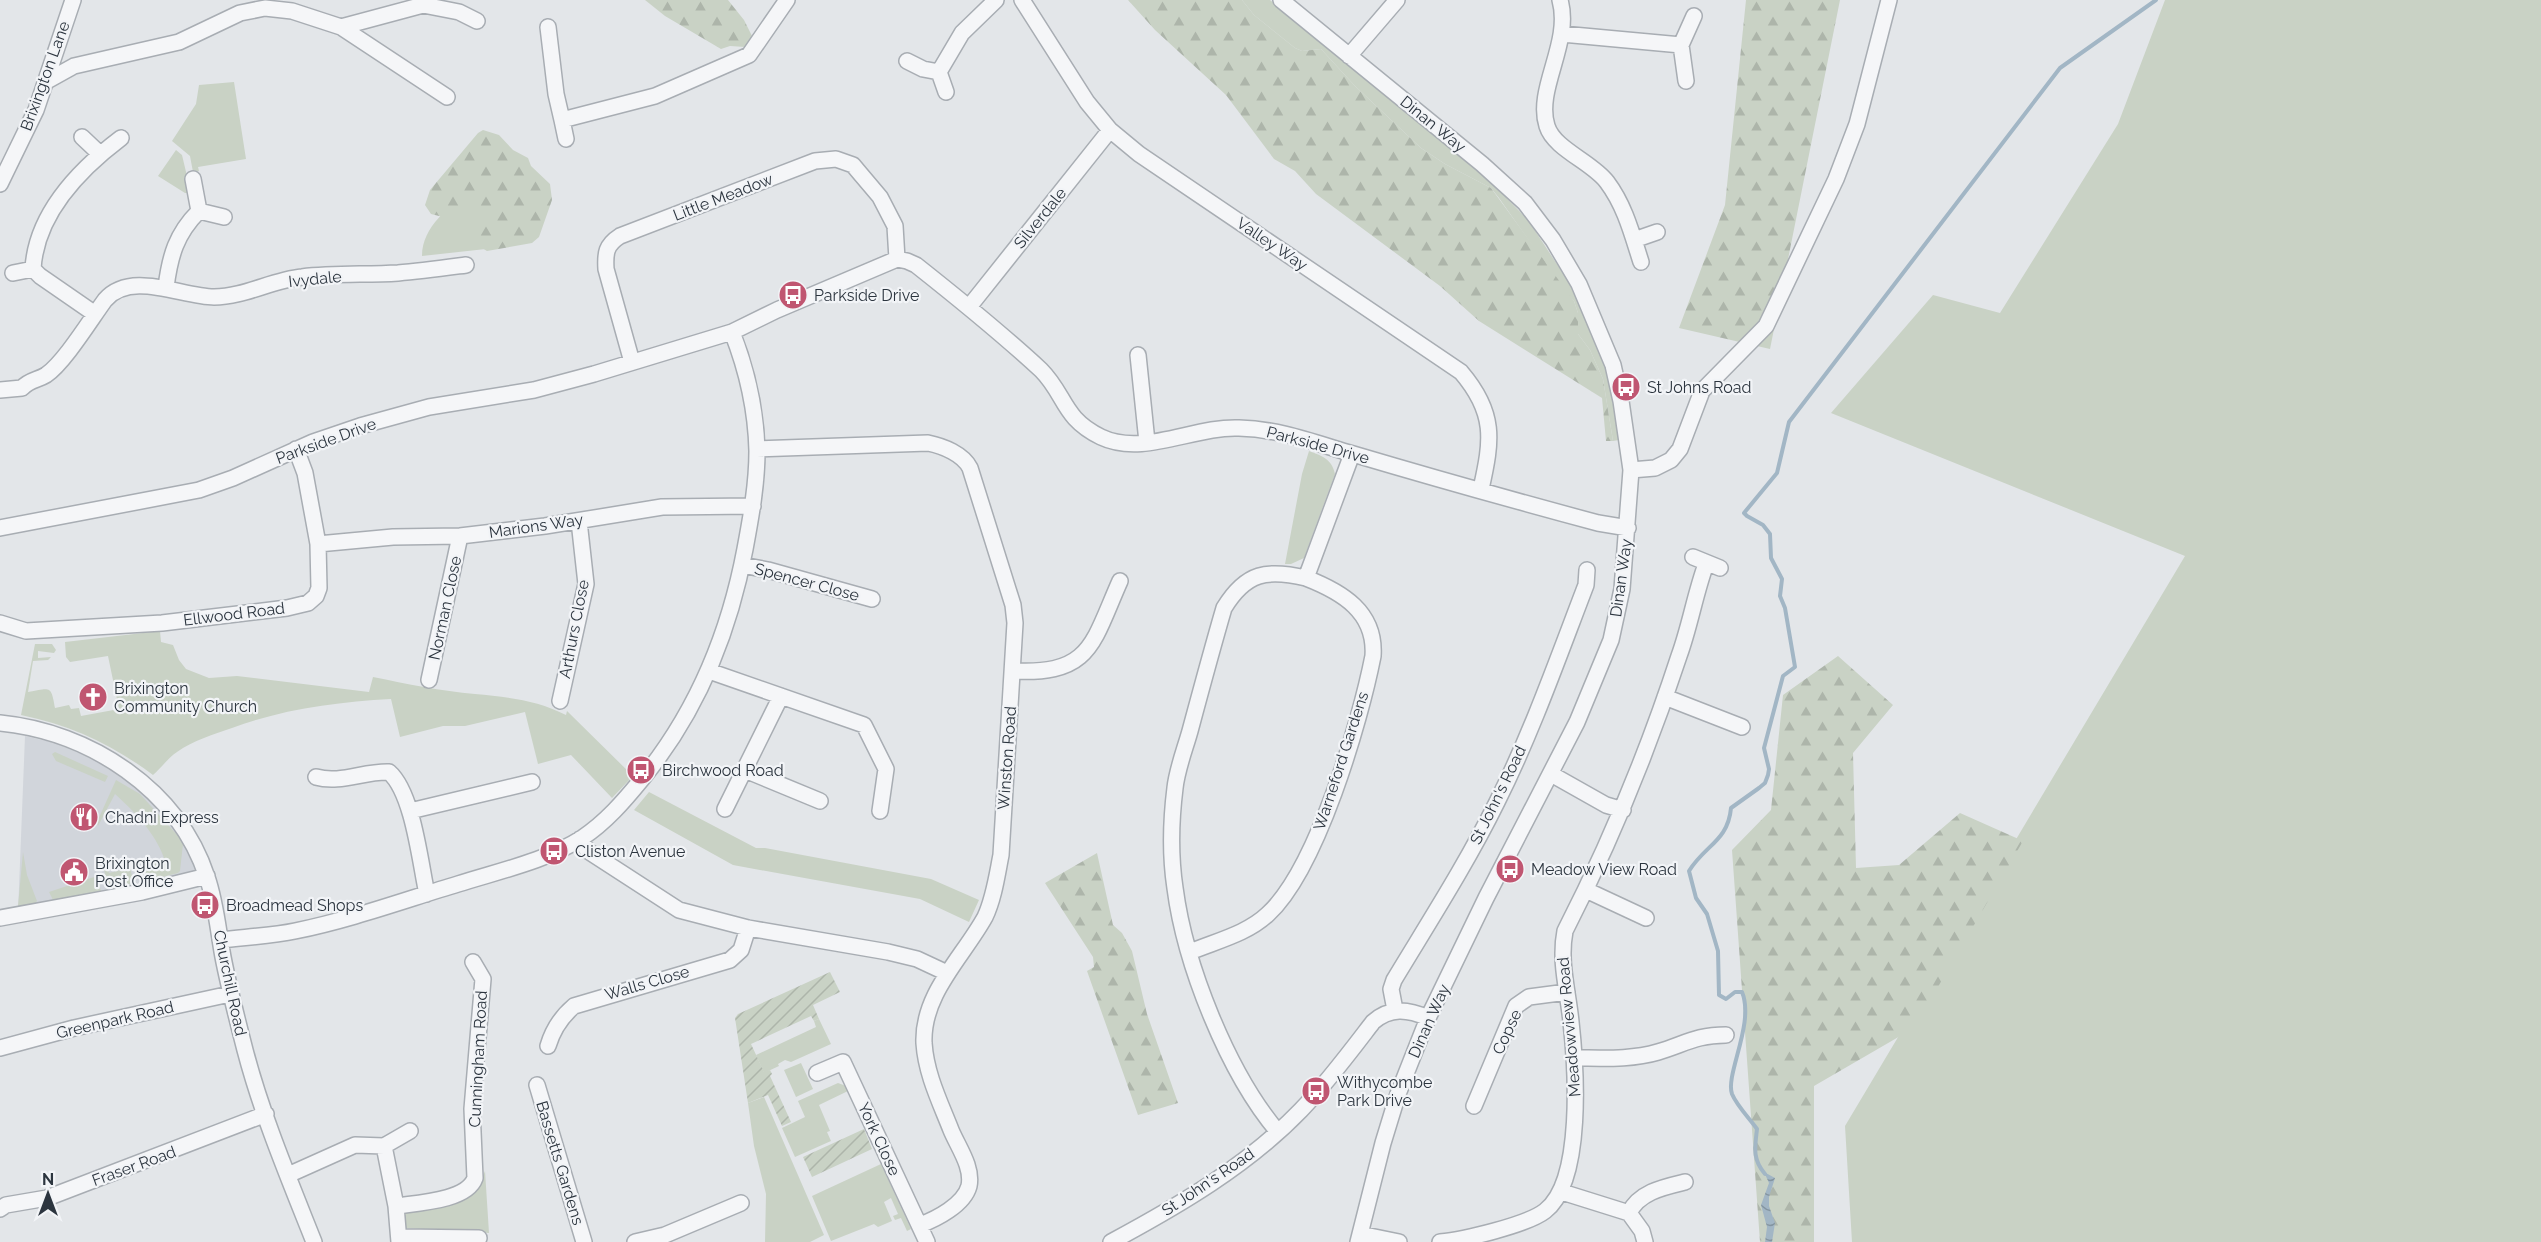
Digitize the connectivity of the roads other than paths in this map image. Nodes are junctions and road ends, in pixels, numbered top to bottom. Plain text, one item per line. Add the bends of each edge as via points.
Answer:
1 (73, 0) edge
2 (788, 0) edge
3 (996, 0) edge
4 (1022, 0) edge
5 (1281, 0) edge
6 (1397, 0) edge
7 (1560, 0) edge
8 (1889, 0) edge
9 (1694, 16) dead end
10 (477, 21) dead end
11 (341, 27) junction
12 (548, 27) dead end
13 (1563, 34) junction
14 (1681, 45) junction
15 (1349, 56) junction
16 (907, 61) dead end
17 (939, 72) junction
18 (47, 81) junction
19 (1686, 81) dead end
20 (946, 92) dead end
21 (447, 97) dead end
22 (562, 120) junction
23 (1110, 130) junction
24 (81, 137) dead end
25 (121, 138) dead end
26 (566, 139) dead end
27 (100, 154) junction
28 (193, 179) dead end
29 (0, 184) edge
30 (199, 211) junction
31 (224, 217) dead end
32 (1657, 232) dead end
33 (1634, 240) junction
34 (897, 259) junction
35 (1641, 262) dead end
36 (466, 265) dead end
37 (33, 269) junction
38 (13, 273) dead end
39 (166, 287) junction
40 (969, 307) junction
41 (94, 314) junction
42 (732, 332) junction
43 (1138, 355) dead end
44 (632, 362) junction
45 (0, 390) edge
46 (1147, 442) junction
47 (296, 449) junction
48 (757, 450) junction
49 (1352, 454) junction
50 (1631, 470) junction
51 (1481, 489) junction
52 (753, 506) junction
53 (579, 521) junction
54 (0, 528) edge
55 (1628, 528) junction
56 (460, 536) junction
57 (318, 544) junction
58 (1706, 563) dead end
59 (742, 565) junction
60 (1587, 570) dead end
61 (1306, 578) junction
62 (1120, 581) dead end
63 (872, 599) dead end
64 (0, 623) edge
65 (709, 671) junction
66 (1013, 671) junction
67 (429, 680) dead end
68 (782, 696) junction
69 (1665, 697) junction
70 (560, 701) dead end
71 (0, 723) edge
72 (1743, 727) dead end
73 (745, 770) junction
74 (1551, 774) junction
75 (316, 777) dead end
76 (532, 782) dead end
77 (820, 801) dead end
78 (725, 809) dead end
79 (1623, 810) junction
80 (410, 811) junction
81 (880, 811) dead end
82 (580, 840) junction
83 (207, 876) junction
84 (1586, 890) junction
85 (427, 894) junction
86 (0, 918) edge
87 (1646, 918) dead end
88 (748, 928) junction
89 (220, 940) junction
90 (1190, 952) junction
91 (473, 962) dead end
92 (947, 973) junction
93 (1567, 992) junction
94 (230, 994) junction
95 (1395, 1010) junction
96 (1428, 1018) junction
97 (1726, 1035) dead end
98 (548, 1046) dead end
99 (0, 1048) edge
100 (1574, 1059) junction
101 (818, 1073) dead end
102 (537, 1085) dead end
103 (1474, 1106) dead end
104 (266, 1114) junction
105 (410, 1131) dead end
106 (1278, 1132) junction
107 (384, 1146) junction
108 (288, 1174) junction
109 (1684, 1182) dead end
110 (1562, 1192) junction
111 (741, 1203) dead end
112 (396, 1206) junction
113 (0, 1209) edge
114 (1629, 1213) junction
115 (920, 1225) junction
116 (479, 1238) dead end
117 (1127, 1238) edge
118 (1359, 1238) edge
119 (400, 1239) edge
120 (1471, 1239) edge
121 (314, 1242) edge
122 (584, 1242) edge
123 (635, 1242) edge
124 (927, 1242) edge
125 (1111, 1242) edge
126 (1399, 1242) edge
127 (1440, 1242) edge
128 (1646, 1242) edge

1 - 18 street, Brixington Lane
2 - 22 street via 749,55 655,96
3 - 17 street via 962,33
4 - 23 street, Valley Way via 1076,87
5 - 15 street, Dinan Way
6 - 15 street
7 - 13 street
8 - 50 street via 1857,124 1836,179 1766,326 1702,392 1680,450 1671,460 1655,468
9 - 14 street
10 - 11 street via 459,12 423,6
11 - 18 street via 265,8 240,13 178,42 74,66
11 - 21 street
12 - 22 street
13 - 14 street
13 - 33 street via 1547,99 1548,130 1608,183 1627,216
14 - 19 street
15 - 50 street, Dinan Way via 1482,164 1525,203 1553,240 1579,284 1612,365
16 - 17 street
17 - 20 street
18 - 29 street, Brixington Lane
22 - 26 street
23 - 40 street, Silverdale
23 - 51 street, Valley Way via 1139,154 1461,372 1476,389 1486,410 1488,456
24 - 27 street
25 - 27 street
27 - 37 street via 76,177 47,221
28 - 30 street
30 - 31 street
30 - 39 street via 173,246
32 - 33 street
33 - 35 street
34 - 40 street, Parkside Drive via 916,265
34 - 42 street, Parkside Drive
34 - 44 street, Little Meadow via 895,226 880,197 853,165 836,159 815,161 620,236 607,247 606,269
36 - 39 street, Ivydale via 398,273 300,277 227,297 205,297
37 - 38 street
37 - 41 street
39 - 41 street, Ivydale via 114,292
40 - 46 street, Parkside Drive via 1042,371 1072,416 1085,428 1108,440
41 - 45 street, Ivydale via 45,376 22,388
42 - 44 street, Parkside Drive
42 - 48 street via 745,366
43 - 46 street
44 - 47 street, Parkside Drive via 534,390 429,407
46 - 49 street, Parkside Drive via 1201,431 1261,429 1310,439
47 - 54 street, Parkside Drive via 200,490
47 - 57 street, Ellwood Road
48 - 52 street
48 - 66 street, Winston Road via 928,443 944,446 967,461 1011,596 1015,623
49 - 51 street, Parkside Drive
49 - 61 street
50 - 55 street, Dinan Way
51 - 55 street, Parkside Drive
52 - 53 street, Marions Way via 662,507
52 - 59 street
53 - 56 street, Marions Way
53 - 70 street, Arthurs Close via 586,584
55 - 74 street, Dinan Way via 1622,589 1611,640 1591,693
56 - 57 street, Marions Way
56 - 67 street, Norman Close
57 - 64 street, Ellwood Road via 319,588 308,603 298,606 116,626 26,631
58 - 69 street, Meadowview Road
59 - 63 street, Spencer Close
59 - 65 street
60 - 95 street, St John's Road via 1578,607 1498,800 1394,980 1391,989
61 - 90 street via 1264,574 1245,582 1224,608 1173,802 1174,888
61 - 90 street, Warneford Gardens via 1344,595 1367,620 1374,643 1373,656 1354,728 1314,843 1287,891 1269,914 1246,930
62 - 66 street via 1097,634 1077,661 1062,669
65 - 68 street
65 - 82 street via 661,757 623,803
66 - 92 street, Winston Road via 996,883 985,917
68 - 73 street
68 - 81 street via 864,725 886,769
69 - 72 street
69 - 79 street, Meadowview Road
71 - 83 street, Churchill Road via 73,742 130,772 183,824
73 - 77 street
73 - 78 street
74 - 79 street via 1606,806
74 - 96 street, Dinan Way
75 - 80 street via 336,779 389,772
76 - 80 street
79 - 84 street, Meadowview Road
80 - 85 street
82 - 85 street
82 - 88 street via 588,851 679,909
83 - 86 street
83 - 89 street, Churchill Road
84 - 87 street via 1629,918
84 - 93 street, Meadowview Road via 1565,931 1562,947
85 - 89 street via 294,931
88 - 92 street via 888,952 917,959
88 - 98 street, Walls Close via 741,950 730,960 574,1006 558,1023
89 - 94 street, Churchill Road
90 - 106 street via 1228,1053 1257,1107
91 - 112 street, Cunningham Road via 483,979 472,1108 475,1178 470,1188 453,1197
92 - 115 street, Winston Road via 924,1028 924,1046 930,1076 963,1155 969,1187 960,1200
93 - 100 street, Meadowview Road
93 - 103 street, Copse via 1529,997 1516,1006
94 - 99 street, Greenpark Road
94 - 104 street, Churchill Road
95 - 96 street
95 - 106 street, St John's Road via 1373,1022 1328,1079
96 - 118 street, Dinan Way via 1386,1133
97 - 100 street via 1704,1035 1657,1053 1616,1059
100 - 110 street, Meadowview Road via 1573,1130 1569,1171
101 - 115 street, York Close via 843,1062
102 - 122 street, Bassetts Gardens
104 - 108 street, Churchill Road
104 - 113 street, Fraser Road via 47,1198
105 - 107 street
106 - 117 street, St John's Road via 1210,1185
107 - 108 street via 355,1145
107 - 112 street
108 - 121 street, Churchill Road
109 - 114 street via 1653,1190
110 - 114 street
110 - 120 street, Meadowview Road via 1545,1211
111 - 123 street via 665,1235
112 - 119 street
114 - 128 street
115 - 124 street, York Close
116 - 119 street
117 - 125 street, St John's Road
118 - 126 street
120 - 127 street, Meadowview Road

